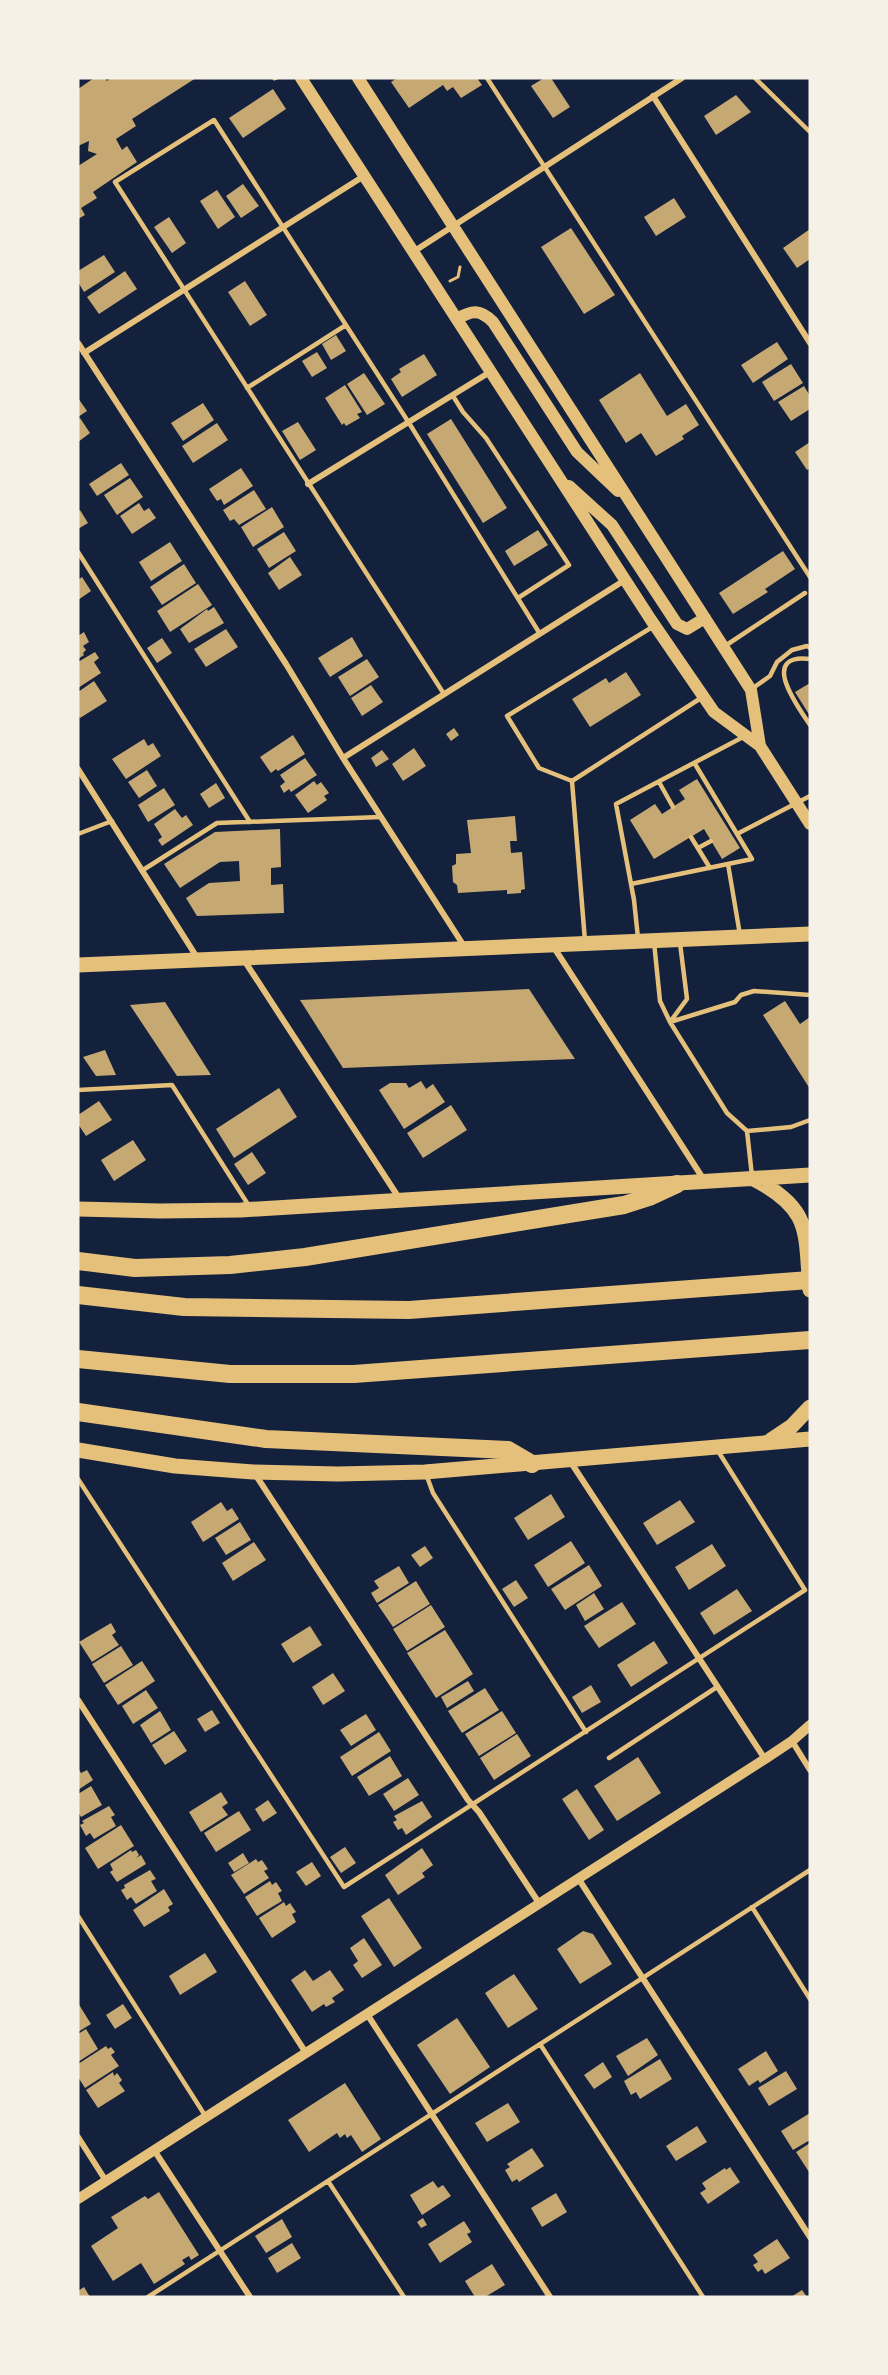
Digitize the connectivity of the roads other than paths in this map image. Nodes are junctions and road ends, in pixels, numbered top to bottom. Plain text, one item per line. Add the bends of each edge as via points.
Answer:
1 (301, 78) edge
2 (358, 78) edge
3 (487, 78) edge
4 (682, 78) edge
5 (755, 78) edge
6 (653, 96) junction
7 (810, 132) edge
8 (544, 167) junction
9 (364, 176) junction
10 (452, 226) junction
11 (283, 227) junction
12 (413, 252) junction
13 (184, 290) junction
14 (457, 320) junction
15 (346, 325) junction
16 (810, 343) edge
17 (78, 344) edge
18 (84, 353) junction
19 (490, 372) junction
20 (247, 388) junction
21 (453, 396) junction
22 (409, 423) junction
23 (556, 474) junction
24 (308, 484) junction
25 (632, 504) junction
26 (78, 552) edge
27 (810, 577) edge
28 (625, 580) junction
29 (805, 593) dead end
30 (518, 598) junction
31 (705, 618) junction
32 (655, 626) junction
33 (540, 634) junction
34 (723, 647) junction
35 (810, 648) edge
36 (810, 659) edge
37 (750, 690) junction
38 (444, 694) junction
39 (704, 696) junction
40 (810, 725) edge
41 (746, 735) junction
42 (760, 746) junction
43 (343, 758) junction
44 (695, 764) junction
45 (78, 769) edge
46 (572, 781) junction
47 (659, 782) junction
48 (810, 796) edge
49 (797, 804) junction
50 (673, 807) dead end
51 (381, 817) junction
52 (111, 821) junction
53 (250, 822) junction
54 (810, 824) edge
55 (78, 834) edge
56 (737, 834) junction
57 (691, 837) dead end
58 (711, 840) dead end
59 (698, 848) junction
60 (728, 864) junction
61 (710, 868) junction
62 (143, 870) junction
63 (631, 884) junction
64 (810, 934) edge
65 (740, 937) junction
66 (680, 939) junction
67 (646, 941) junction
68 (585, 944) junction
69 (552, 945) junction
70 (466, 949) junction
71 (198, 959) junction
72 (243, 959) junction
73 (78, 965) edge
74 (810, 995) edge
75 (670, 1022) junction
76 (78, 1090) edge
77 (810, 1120) edge
78 (747, 1131) junction
79 (810, 1176) edge
80 (752, 1178) junction
81 (704, 1180) junction
82 (677, 1184) junction
83 (401, 1201) junction
84 (80, 1206) edge
85 (251, 1209) junction
86 (78, 1261) edge
87 (810, 1280) edge
88 (810, 1290) edge
89 (78, 1295) edge
90 (810, 1340) edge
91 (78, 1359) edge
92 (810, 1407) edge
93 (78, 1412) edge
94 (810, 1439) edge
95 (768, 1441) junction
96 (715, 1446) junction
97 (78, 1450) edge
98 (569, 1460) junction
99 (532, 1464) junction
100 (253, 1472) junction
101 (425, 1472) junction
102 (78, 1479) edge
103 (699, 1658) junction
104 (717, 1687) junction
105 (78, 1700) edge
106 (810, 1725) edge
107 (586, 1732) junction
108 (792, 1741) junction
109 (609, 1758) dead end
110 (765, 1759) junction
111 (810, 1770) edge
112 (472, 1805) junction
113 (810, 1870) edge
114 (578, 1878) junction
115 (539, 1904) junction
116 (752, 1907) junction
117 (78, 1916) edge
118 (642, 1977) junction
119 (810, 1998) edge
120 (367, 2014) junction
121 (540, 2044) junction
122 (306, 2053) junction
123 (206, 2117) junction
124 (434, 2117) junction
125 (78, 2137) edge
126 (154, 2150) junction
127 (106, 2181) junction
128 (328, 2181) junction
129 (78, 2199) edge
130 (810, 2237) edge
131 (220, 2251) junction
132 (148, 2297) edge
133 (250, 2297) edge
134 (404, 2297) edge
135 (550, 2297) edge
136 (704, 2297) edge

1 - 9 main road
2 - 10 main road
3 - 8 lane
4 - 6 street
5 - 7 lane
6 - 8 street
6 - 16 street
8 - 10 street
8 - 27 lane
9 - 11 street
9 - 12 main road
10 - 12 street
10 - 25 main road
11 - 13 street
11 - 13 lane via 214,120 115,182
11 - 15 lane
12 - 14 main road
13 - 18 street
13 - 20 lane
14 - 19 main road
14 - 25 main road via 476,311 493,322 577,452
15 - 20 lane
15 - 22 lane
17 - 18 street
18 - 43 street
19 - 21 street
19 - 23 main road
20 - 24 lane
21 - 22 street
21 - 30 lane via 486,438 569,565
22 - 24 street
22 - 30 lane
23 - 28 main road
23 - 31 main road via 612,525 677,624 687,628
24 - 38 lane
25 - 31 main road
26 - 53 lane
28 - 32 main road
28 - 33 street
29 - 34 lane
30 - 33 lane
31 - 34 main road
32 - 39 main road
32 - 46 lane via 507,716 539,768
33 - 38 street
34 - 37 main road
35 - 37 lane via 792,650 777,662 770,676
36 - 40 lane via 788,662 783,674 786,687
37 - 42 main road
38 - 43 street
39 - 41 main road via 714,712
39 - 46 lane
41 - 42 main road
41 - 44 lane
42 - 49 main road
43 - 51 street
44 - 47 lane
44 - 56 lane via 708,792
45 - 52 street
46 - 68 lane
47 - 50 lane
47 - 63 lane via 616,804
48 - 49 lane
49 - 54 main road
49 - 56 lane
51 - 53 lane
51 - 70 street
52 - 55 lane
52 - 62 street
53 - 62 lane via 217,823
56 - 60 lane via 752,859
57 - 59 lane
58 - 59 lane
59 - 61 lane
60 - 61 lane
60 - 65 lane
61 - 63 lane
62 - 71 street
63 - 67 lane
64 - 65 main road
65 - 66 main road
66 - 67 main road
66 - 75 lane via 687,999
67 - 68 main road
67 - 75 lane via 660,1001
68 - 69 main road
69 - 70 main road
69 - 81 street
70 - 72 main road
71 - 72 main road
71 - 73 main road
72 - 83 street
74 - 75 lane via 754,991 741,995 735,1002
75 - 78 lane via 727,1113
76 - 85 lane via 172,1085
77 - 78 lane via 791,1127
78 - 80 lane
79 - 80 main road
80 - 81 main road
80 - 88 main road via 786,1199 801,1221
81 - 82 main road
82 - 83 main road
82 - 86 highway via 624,1205 305,1257 230,1265 135,1268
83 - 85 main road
84 - 85 main road via 160,1211
87 - 89 highway via 409,1310 184,1307
90 - 91 highway via 354,1374 230,1374
92 - 95 main road via 792,1426
93 - 99 highway via 266,1439 508,1450
94 - 95 main road
95 - 96 main road
96 - 98 main road
96 - 103 lane via 805,1590
97 - 100 main road via 176,1466
98 - 99 main road
98 - 103 street
99 - 101 main road
100 - 101 main road
100 - 112 street
101 - 107 lane via 433,1492
102 - 112 lane via 344,1887
103 - 104 street
103 - 107 lane
104 - 109 lane
104 - 110 street
105 - 122 street
106 - 108 street
107 - 112 lane
108 - 110 street
108 - 111 street
110 - 114 street
112 - 115 street
113 - 116 lane
114 - 115 street
114 - 118 street
115 - 120 street
116 - 118 lane
116 - 119 lane
117 - 123 lane
118 - 121 lane
118 - 130 street
120 - 122 street
120 - 124 street
121 - 124 lane
121 - 136 lane
122 - 123 street
123 - 126 street
124 - 128 lane
124 - 135 street
125 - 127 street
126 - 127 street
126 - 131 street
127 - 129 street
128 - 131 lane
128 - 134 lane
131 - 132 lane
131 - 133 street

